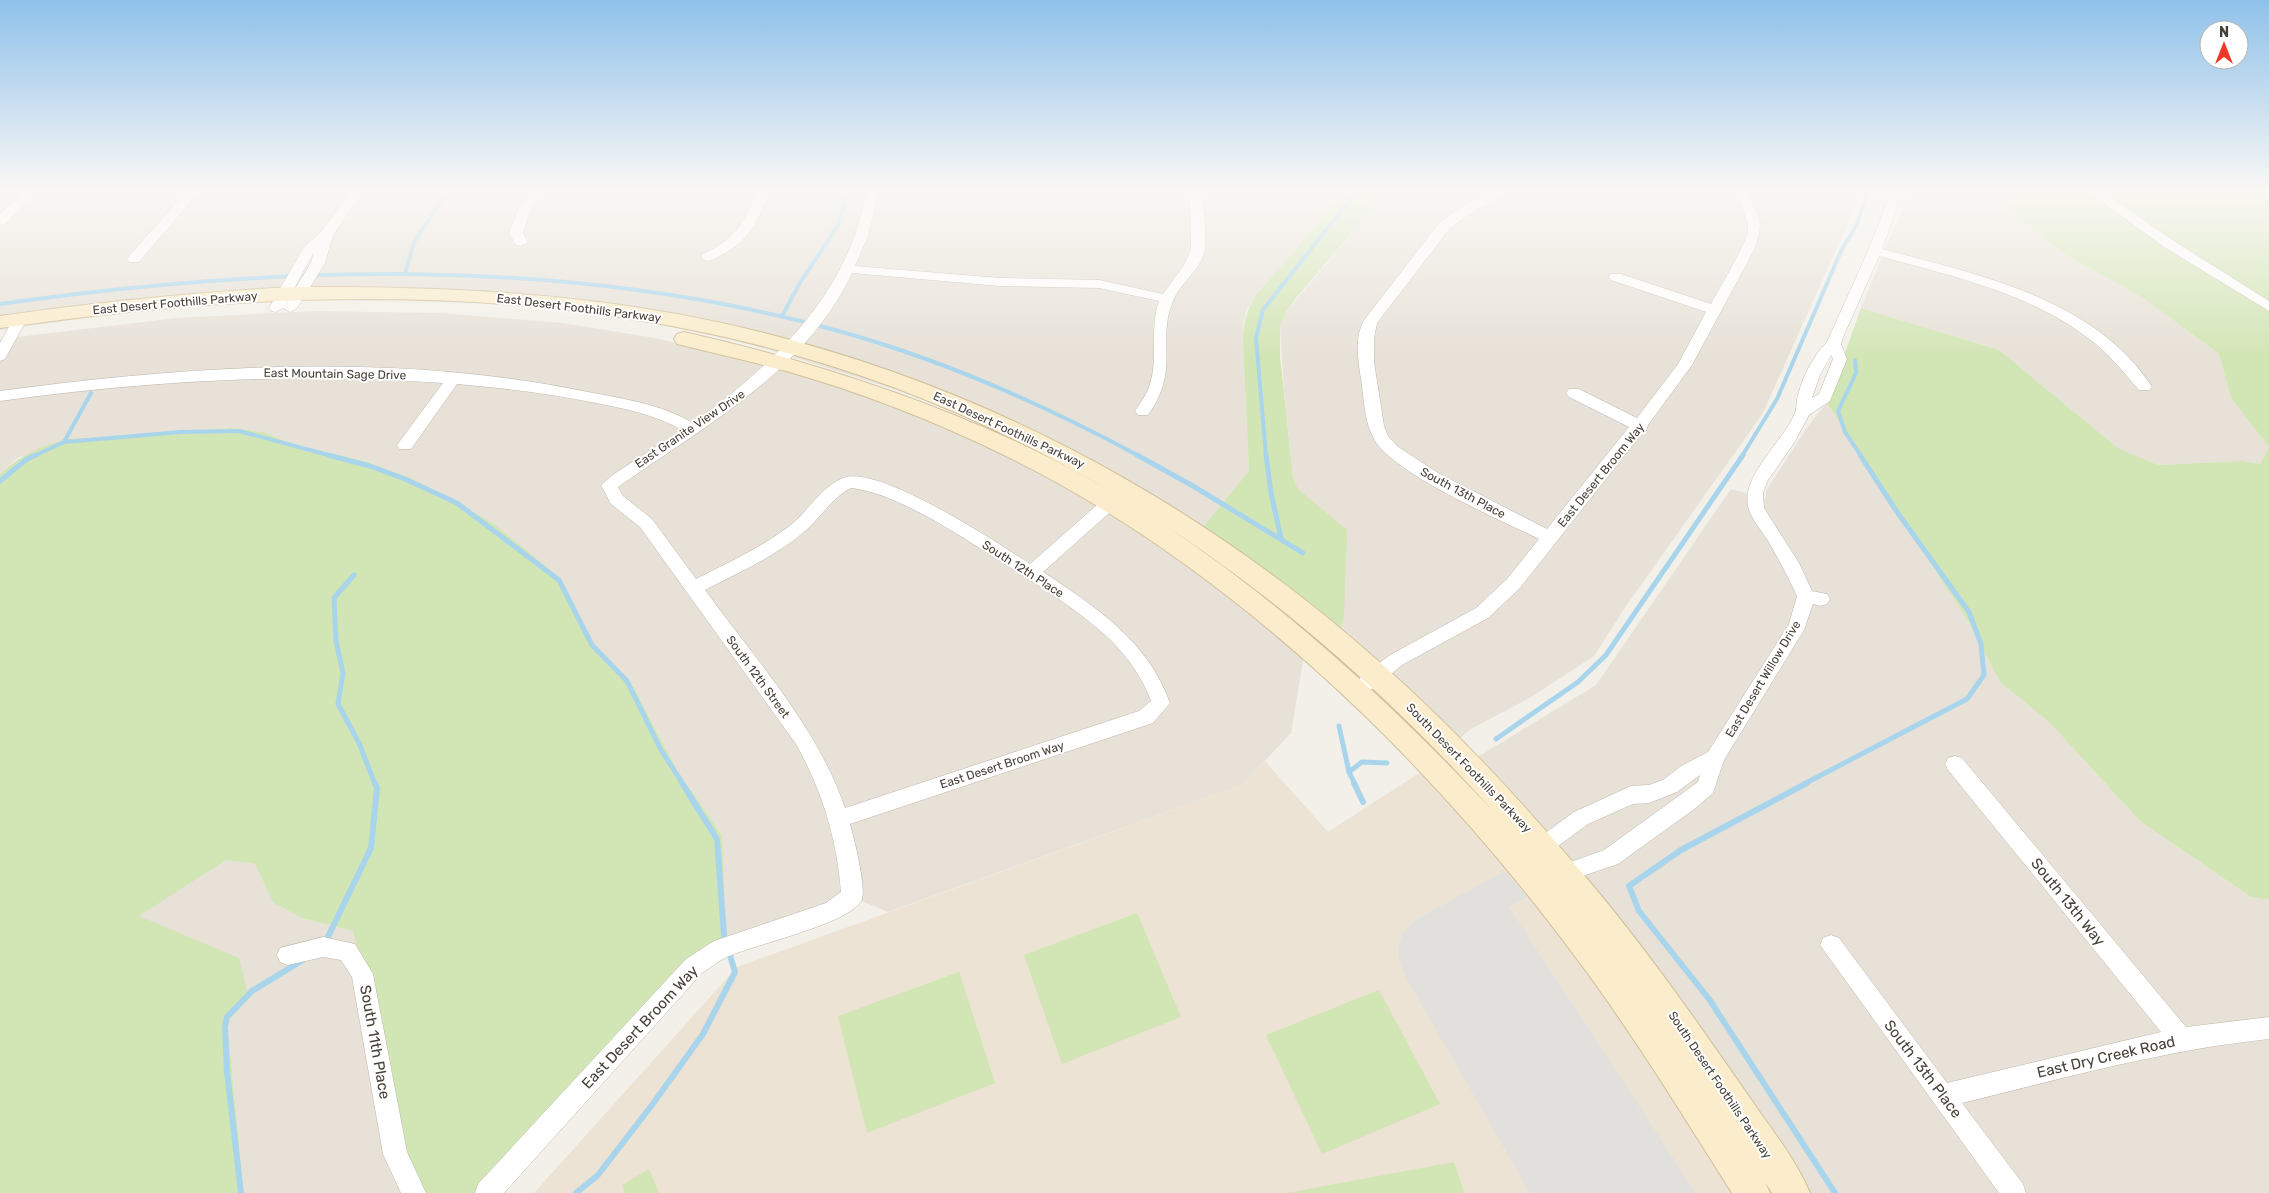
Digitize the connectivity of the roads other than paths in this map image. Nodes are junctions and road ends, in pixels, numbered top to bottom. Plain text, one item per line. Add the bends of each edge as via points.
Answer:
1 (144, 248) edge
2 (314, 248) edge
3 (322, 248) edge
4 (727, 248) edge
5 (856, 248) edge
6 (1198, 248) edge
7 (1427, 248) edge
8 (1748, 248) edge
9 (1876, 248) edge
10 (2175, 248) edge
11 (1875, 251) junction
12 (708, 257) dead end
13 (134, 259) dead end
14 (319, 260) junction
15 (302, 261) junction
16 (847, 269) junction
17 (1616, 277) dead end
18 (291, 294) junction
19 (1167, 299) junction
20 (2269, 308) edge
21 (1713, 310) junction
22 (8, 327) edge
23 (791, 348) junction
24 (0, 356) edge
25 (453, 379) junction
26 (2144, 386) dead end
27 (1574, 393) dead end
28 (0, 396) edge
29 (1143, 411) dead end
30 (1641, 426) junction
31 (693, 430) junction
32 (405, 445) dead end
33 (609, 485) joint
34 (1118, 496) junction
35 (1551, 538) junction
36 (1032, 572) junction
37 (693, 588) junction
38 (1378, 673) junction
39 (1356, 693) junction
40 (1161, 703) joint
41 (1715, 758) junction
42 (1955, 764) dead end
43 (838, 819) junction
44 (1536, 860) junction
45 (1565, 872) junction
46 (852, 896) joint
47 (1831, 944) dead end
48 (288, 955) dead end
49 (2269, 1028) edge
50 (2181, 1040) junction
51 (1944, 1096) junction
52 (414, 1193) edge
53 (487, 1193) edge
54 (1752, 1193) edge
55 (1792, 1193) edge
56 (2014, 1193) edge

1 - 13 street
2 - 15 street
3 - 14 street
4 - 12 street
5 - 16 street, East Granite View Drive
6 - 19 street via 1196,258
7 - 35 street, South 13th Place via 1370,322 1365,339 1381,439 1396,456 1422,472
8 - 21 street, East Desert Broom Way
9 - 11 street, East Desert Willow Drive
10 - 20 street
11 - 26 street via 2001,287 2067,317 2094,336
11 - 41 street, East Desert Willow Drive via 1834,344 1840,359 1825,398 1803,412 1760,479 1755,493 1756,508 1813,598
14 - 15 street
14 - 18 street
15 - 18 street
16 - 19 street via 1000,282 1099,284
16 - 23 street, East Granite View Drive via 819,313
17 - 21 street
18 - 22 street, East Desert Foothills Parkway via 145,317
18 - 23 street, East Desert Foothills Parkway via 413,308 569,312 649,332
19 - 29 street via 1162,319 1158,388
21 - 30 street, East Desert Broom Way via 1685,365
22 - 24 street
23 - 31 street, East Granite View Drive via 750,388
23 - 34 street, East Desert Foothills Parkway via 874,392
25 - 28 street, East Mountain Sage Drive via 356,372 278,372 115,382
25 - 31 street, East Mountain Sage Drive via 565,391 665,414
25 - 32 street
27 - 30 street
30 - 35 street, East Desert Broom Way
31 - 33 street, East Granite View Drive
33 - 37 street, South 12th Street via 617,500 646,523
34 - 36 street
34 - 38 street, South Desert Foothills Parkway via 1249,569
34 - 39 street, South Desert Foothills Parkway via 1162,537 1281,626
35 - 38 street, East Desert Broom Way via 1513,584 1482,613
36 - 37 street, South 12th Place via 925,510 867,482 849,482 797,529
36 - 40 street, South 12th Place via 1115,634 1135,654 1156,686
37 - 43 street, South 12th Street via 804,738 818,761
38 - 39 street, East Desert Broom Way
38 - 44 street, South Desert Foothills Parkway via 1496,793
39 - 44 street, South Desert Foothills Parkway via 1449,783
40 - 43 street, East Desert Broom Way via 1146,717
41 - 44 street via 1670,786 1649,794 1631,795 1581,818
41 - 45 street, East Desert Willow Drive via 1706,787 1686,804 1611,857
42 - 50 street, South 13th Way
43 - 46 street, South 12th Street via 851,874
44 - 45 street, South Desert Foothills Parkway
44 - 54 street, South Desert Foothills Parkway via 1612,983 1681,1081
45 - 55 street, South Desert Foothills Parkway via 1640,966
46 - 53 street, East Desert Broom Way via 833,910 722,948 694,966
47 - 51 street, South 13th Place
48 - 52 street, South 11th Place via 323,947 348,951 362,974 395,1154
49 - 50 street, East Dry Creek Road via 2217,1032
50 - 51 street, East Dry Creek Road
51 - 56 street, South 13th Place

